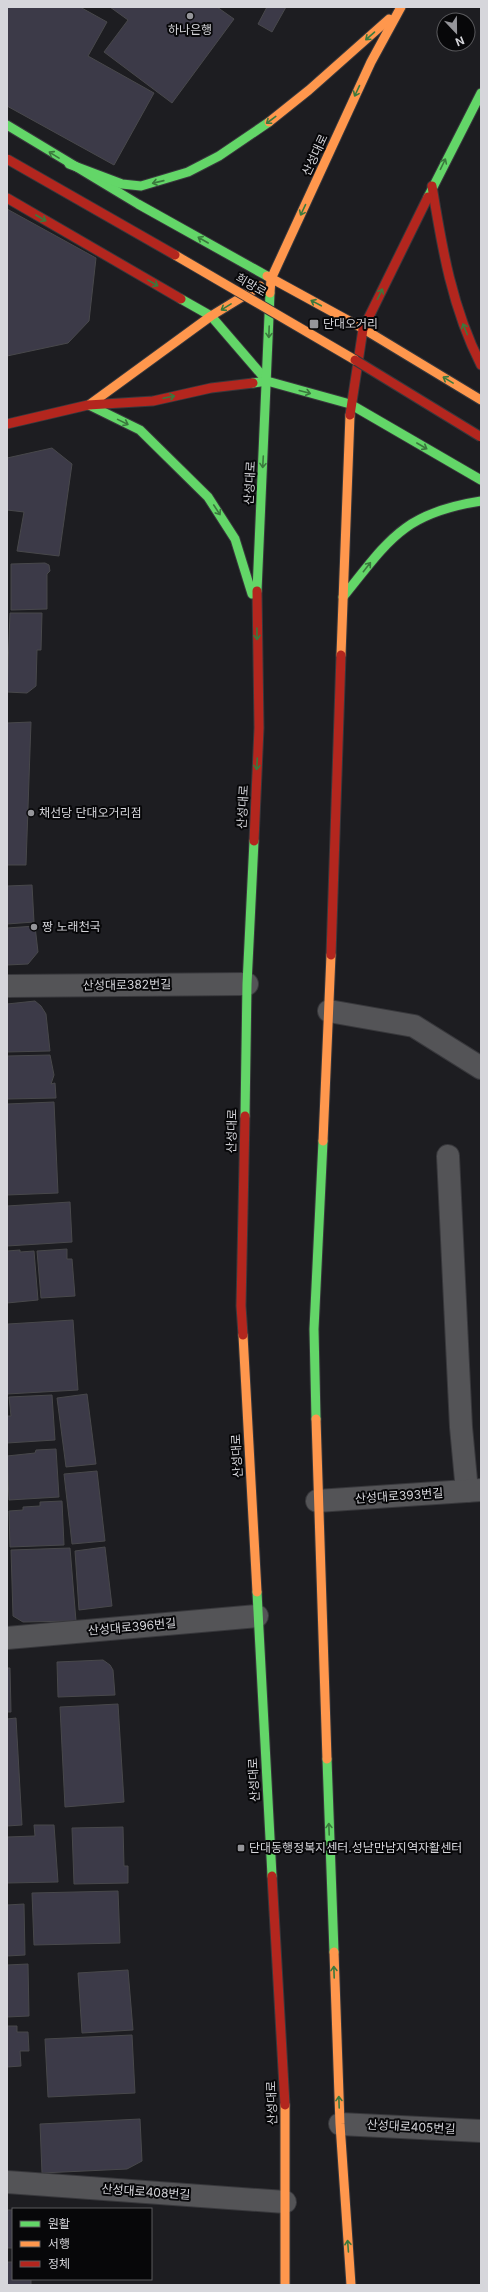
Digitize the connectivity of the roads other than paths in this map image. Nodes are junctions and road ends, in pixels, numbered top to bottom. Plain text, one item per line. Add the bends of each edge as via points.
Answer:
1 (400, 8) edge
2 (481, 93) edge
3 (7, 125) edge
4 (7, 159) edge
5 (69, 164) junction
6 (432, 186) junction
7 (7, 198) edge
8 (271, 279) junction
9 (211, 316) junction
10 (363, 329) junction
11 (481, 365) edge
12 (267, 381) junction
13 (481, 400) edge
14 (350, 404) junction
15 (88, 405) junction
16 (7, 424) edge
17 (481, 437) edge
18 (481, 480) edge
19 (481, 502) edge
20 (343, 597) junction
21 (256, 610) junction
22 (247, 984) junction
23 (7, 986) edge
24 (328, 1011) junction
25 (481, 1068) edge
26 (448, 1156) dead end
27 (474, 1491) edge
28 (317, 1501) junction
29 (257, 1616) junction
30 (7, 1638) edge
31 (340, 2124) junction
32 (481, 2131) edge
33 (7, 2182) edge
34 (285, 2202) junction
35 (285, 2285) edge
36 (351, 2285) edge

1 -> 5 main road via 282,111 247,138 205,163 171,179 135,187
1 -> 8 main road, 산성대로 via 371,62
6 -> 2 main road
5 -> 3 main road
4 - 17 main road, 희망로, bridge via 286,319
8 -> 5 main road
10 -> 6 main road
11 -> 6 main road via 461,320 448,276
7 -> 9 main road
8 -> 9 main road
10 -> 8 main road
8 -> 12 main road, 산성대로
9 - 12 main road
9 - 15 main road
13 -> 10 main road
10 - 14 main road
12 -> 14 main road
15 -> 12 main road via 153,401 210,388
12 -> 21 main road, 산성대로
14 -> 18 main road
14 - 20 main road
15 - 16 main road
15 -> 21 main road via 140,430 208,497 235,539
20 -> 19 main road via 386,543 412,524 465,503
20 - 24 main road
21 -> 22 main road, 산성대로 via 259,728
22 - 23 street, 산성대로382번길
22 - 29 main road, 산성대로 via 241,1306
24 - 25 street via 414,1026
24 - 28 main road via 314,1329
26 - 27 street via 461,1427
27 - 28 street, 산성대로393번길
31 -> 28 main road
29 - 30 street, 산성대로396번길
29 - 34 main road, 산성대로 via 285,2113
31 - 32 street, 산성대로405번길
36 -> 31 main road
33 - 34 street, 산성대로408번길
34 - 35 main road, 산성대로

